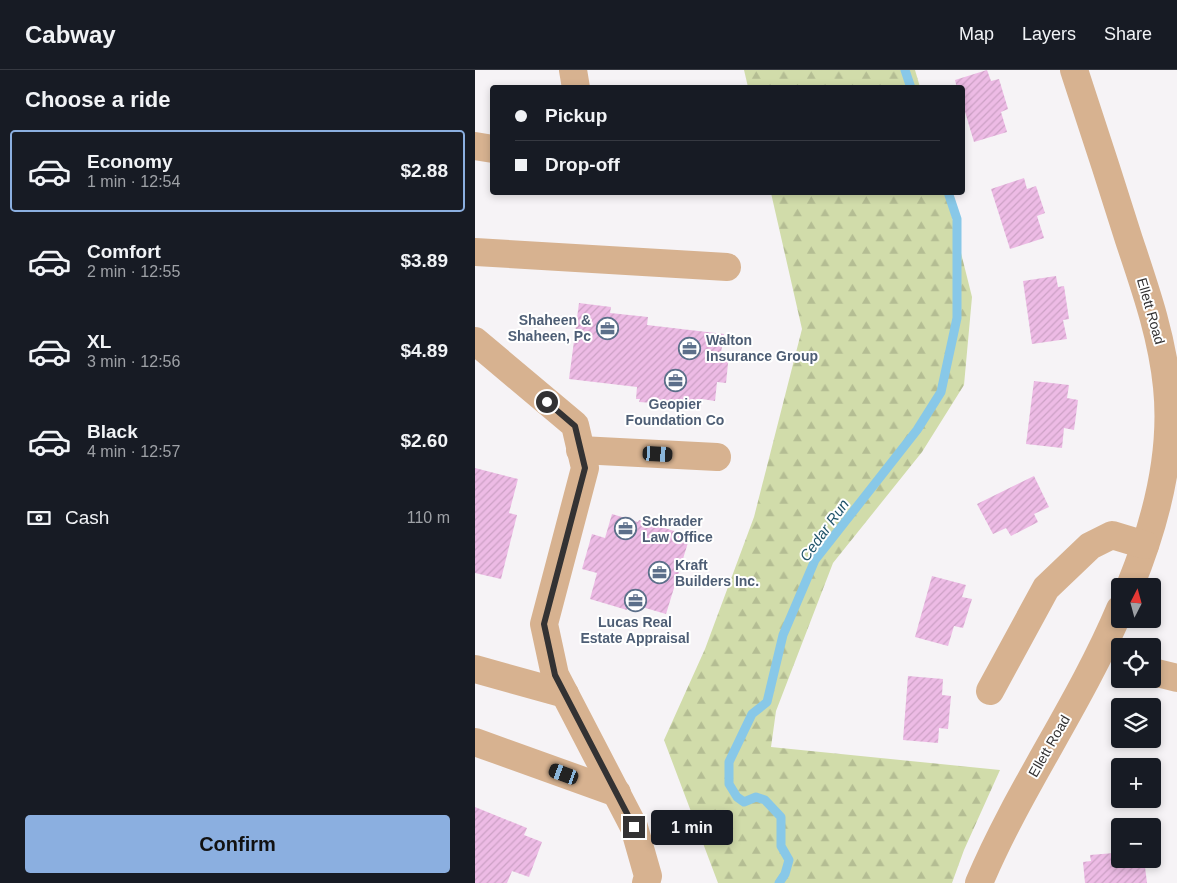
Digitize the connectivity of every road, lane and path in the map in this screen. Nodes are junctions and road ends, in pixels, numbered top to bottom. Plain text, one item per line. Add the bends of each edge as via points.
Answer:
1 (573, 70) edge
2 (1074, 70) edge
3 (576, 85) edge
4 (475, 146) edge
5 (490, 148) edge
6 (475, 252) edge
7 (727, 267) dead end
8 (475, 341) edge
9 (580, 450) junction
10 (717, 457) dead end
11 (1145, 545) junction
12 (1133, 578) edge
13 (1111, 658) edge
14 (475, 668) edge
15 (1161, 674) edge
16 (1177, 678) edge
17 (990, 691) dead end
18 (565, 694) junction
19 (475, 742) edge
20 (617, 793) junction
21 (646, 883) edge
22 (979, 883) edge

1 - 3 street
2 - 11 street, Ellett Road via 1158,330 1167,386 1163,473
4 - 5 street
6 - 7 street
8 - 9 street via 575,426
9 - 10 street
9 - 18 street via 585,468 544,624 555,675
11 - 12 street, Ellett Road
11 - 17 street via 1112,535 1090,546 1072,562 1046,588
13 - 22 street, Ellett Road via 1020,795
14 - 18 street
15 - 16 street
18 - 20 street
19 - 20 street
20 - 21 street via 634,827 648,876

